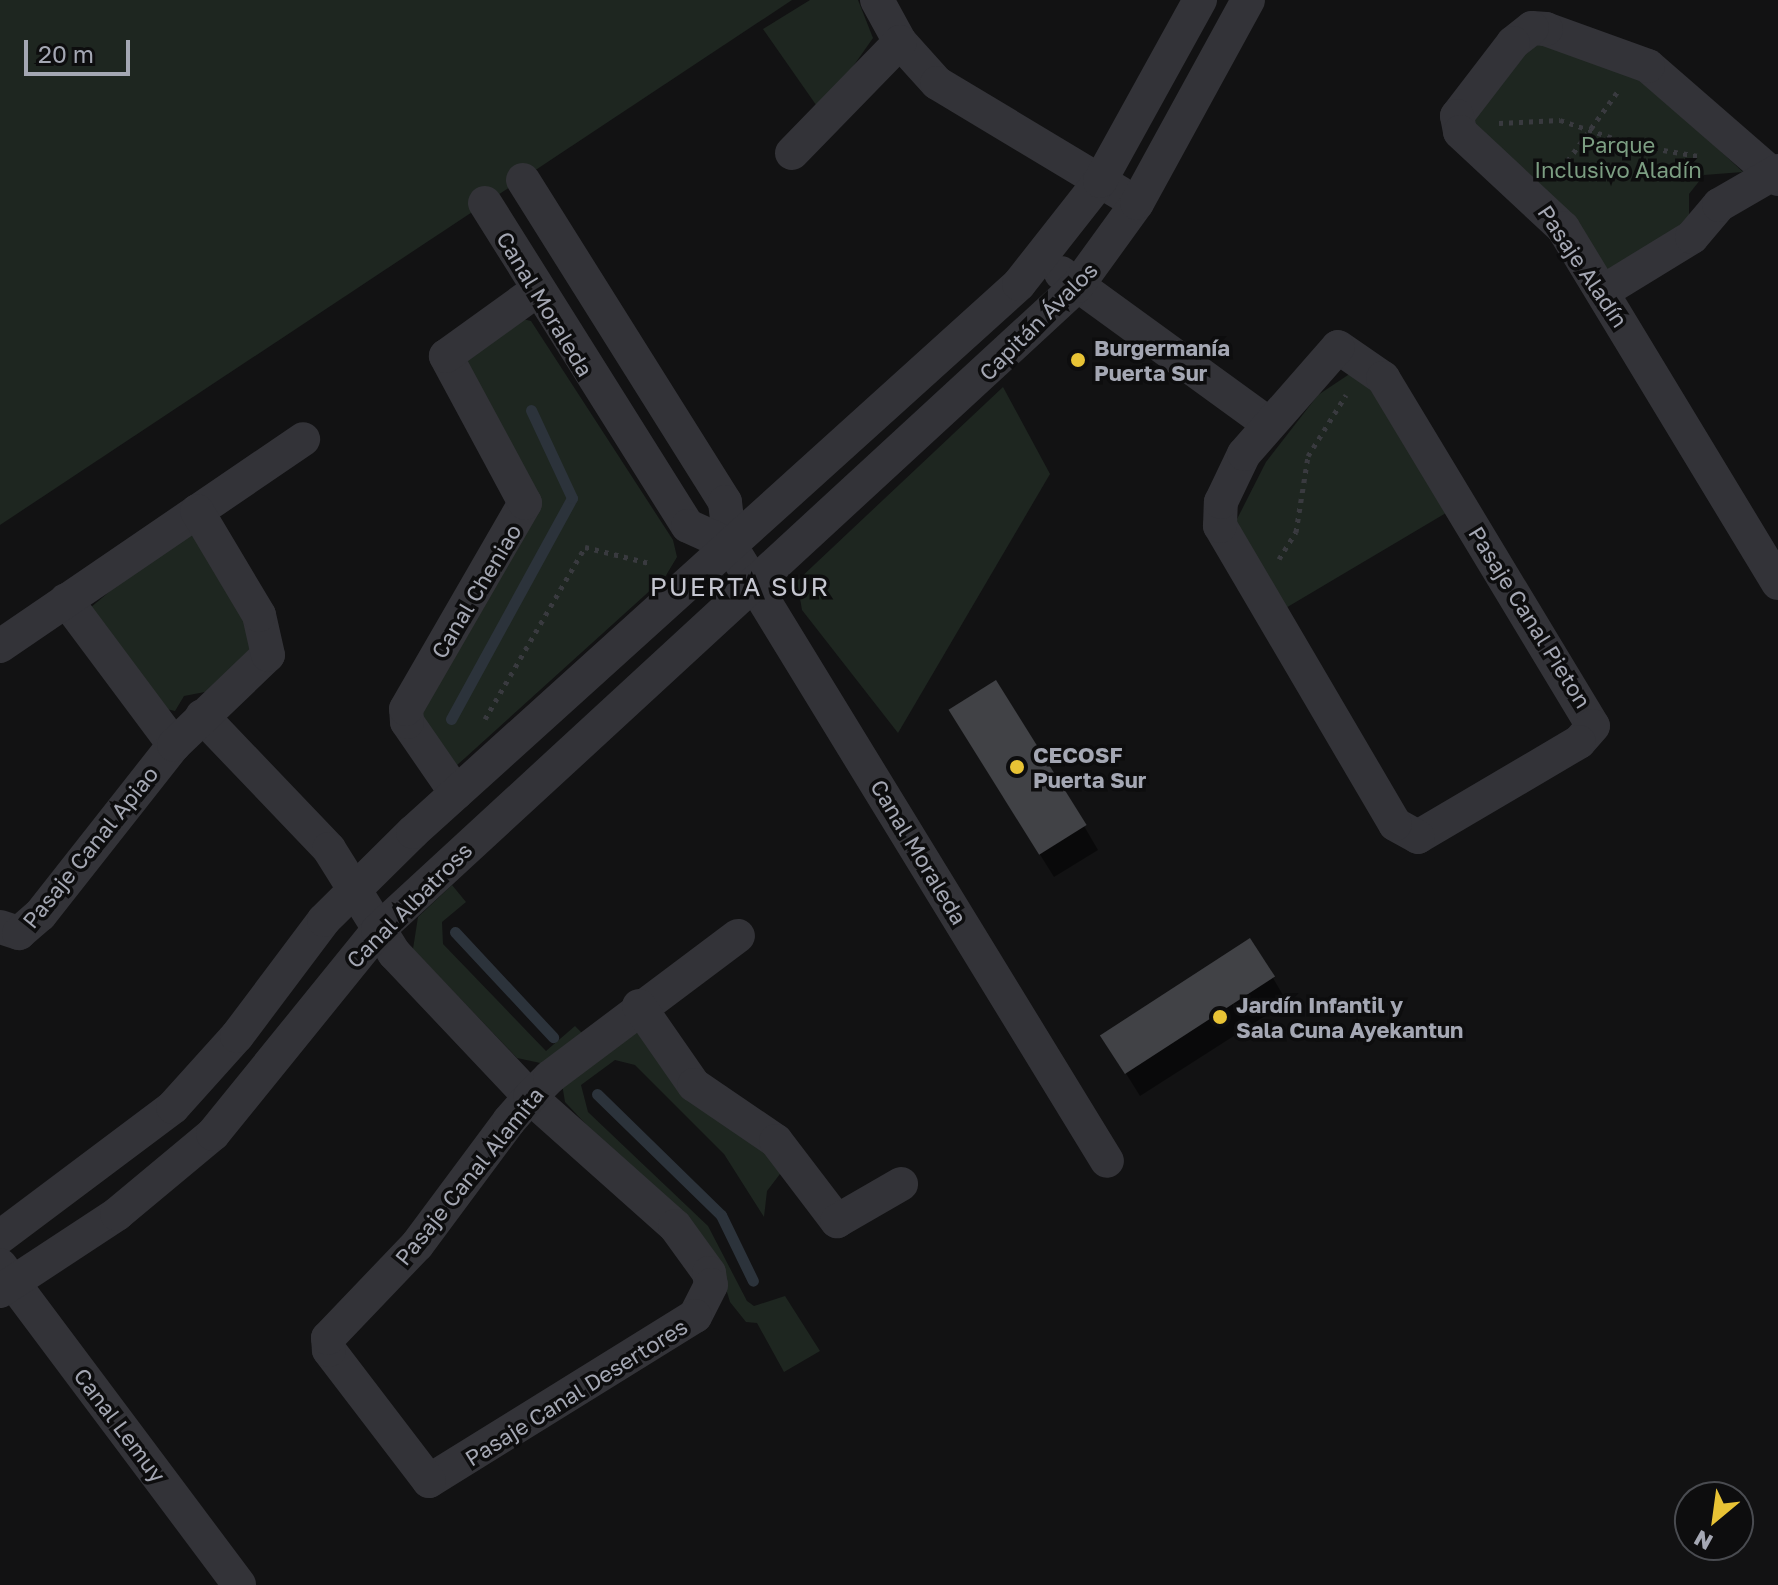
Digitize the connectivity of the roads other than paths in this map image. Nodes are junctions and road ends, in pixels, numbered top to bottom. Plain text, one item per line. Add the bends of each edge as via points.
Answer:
1 (877, 0) edge
2 (1200, 0) edge
3 (1248, 0) edge
4 (900, 42) junction
5 (792, 153) dead end
6 (1776, 175) edge
7 (523, 180) dead end
8 (1100, 181) junction
9 (485, 203) dead end
10 (1137, 203) junction
11 (1041, 259) junction
12 (1077, 286) junction
13 (536, 291) junction
14 (1604, 291) junction
15 (1266, 422) junction
16 (303, 439) dead end
17 (197, 511) junction
18 (730, 545) junction
19 (1778, 583) edge
20 (755, 585) junction
21 (66, 600) junction
22 (0, 646) edge
23 (202, 716) junction
24 (174, 745) junction
25 (456, 793) junction
26 (355, 889) junction
27 (0, 927) edge
28 (378, 930) junction
29 (738, 936) dead end
30 (639, 1006) junction
31 (530, 1097) junction
32 (1107, 1161) dead end
33 (901, 1184) dead end
34 (0, 1237) edge
35 (4, 1280) edge
36 (326, 1343) joint
37 (239, 1585) edge

1 - 4 street
2 - 8 street, Capitán Ávalos
3 - 10 street, Capitán Ávalos
4 - 5 street
4 - 8 street via 937,83
6 - 14 street via 1719,205 1692,237
6 - 14 street, Pasaje Aladín via 1639,61 1532,28 1461,105 1460,132 1541,202
7 - 18 street, Canal Moraleda via 725,502
8 - 10 street
8 - 11 street, Capitán Ávalos
9 - 13 street, Canal Moraleda
10 - 12 street, Capitán Ávalos
11 - 12 street
11 - 18 street, Capitán Ávalos via 977,325
12 - 15 street
12 - 20 street, Capitán Ávalos
13 - 18 street, Canal Moraleda via 688,526
13 - 25 street, Canal Cheniao via 446,356 525,503 406,709 407,722
14 - 19 street, Pasaje Aladín
15 - 15 street, Pasaje Canal Pieton via 1338,347 1366,362 1391,391 1593,726 1579,742 1432,833 1404,832 1247,578 1219,515 1230,480
16 - 17 street
17 - 21 street
17 - 23 street, Pasaje Canal Apiao via 269,641 264,660
18 - 20 street, Canal Moraleda
18 - 25 street
20 - 28 street, Canal Albatross
20 - 32 street, Canal Moraleda
21 - 22 street
21 - 24 street, Pasaje Canal Apiao
23 - 24 street, Pasaje Canal Apiao
23 - 26 street via 329,849
24 - 27 street, Pasaje Canal Apiao via 40,915 19,933
25 - 26 street
26 - 28 street
26 - 34 street via 192,1087 104,1164
28 - 31 street
28 - 35 street, Canal Albatross via 213,1134 117,1214
29 - 30 street, Pasaje Canal Alamita
30 - 31 street, Pasaje Canal Alamita
30 - 33 street via 694,1085 776,1141 837,1221
31 - 36 street, Pasaje Canal Alamita via 417,1245
31 - 36 street, Pasaje Canal Desertores via 675,1226 711,1285 695,1316 429,1481
35 - 37 street, Canal Lemuy

